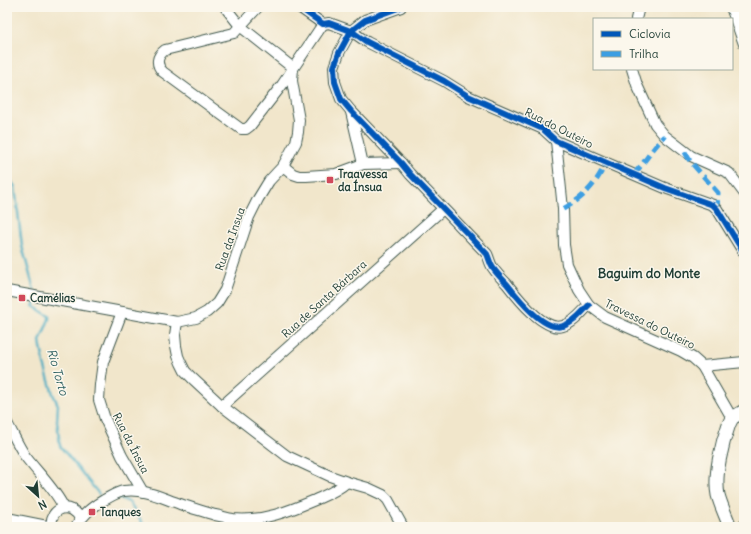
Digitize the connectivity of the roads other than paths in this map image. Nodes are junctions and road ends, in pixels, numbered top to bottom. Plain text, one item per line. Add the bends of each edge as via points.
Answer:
1 (225, 7) edge
2 (258, 7) edge
3 (298, 7) edge
4 (401, 7) edge
5 (639, 7) edge
6 (731, 7) edge
7 (636, 18) edge
8 (323, 24) junction
9 (240, 26) junction
10 (351, 31) junction
11 (744, 44) edge
12 (293, 68) junction
13 (632, 70) edge
14 (350, 111) junction
15 (556, 141) junction
16 (401, 162) junction
17 (363, 164) junction
18 (283, 166) junction
19 (744, 193) edge
20 (443, 209) junction
21 (744, 253) edge
22 (7, 291) edge
23 (589, 305) junction
24 (122, 312) junction
25 (177, 322) junction
26 (744, 362) edge
27 (702, 366) junction
28 (222, 406) junction
29 (744, 411) edge
30 (732, 418) junction
31 (7, 423) edge
32 (347, 482) junction
33 (143, 492) junction
34 (64, 508) junction
35 (7, 518) edge
36 (78, 523) edge
37 (49, 527) edge
38 (52, 527) edge
39 (403, 527) edge
40 (730, 527) edge

1 - 9 street
2 - 9 street
3 - 8 street
4 - 10 street via 365,20
5 - 7 street
6 - 11 street
8 - 10 street, Rua do Outeiro via 329,23
8 - 12 street
9 - 12 street
9 - 12 street via 234,33 165,50 158,58 159,68 241,128 246,129
10 - 14 street via 334,67 335,82 341,99
10 - 15 street, Rua do Outeiro via 468,96 543,129
12 - 18 street, Rua da Insua via 292,81 299,120 298,132 296,142
13 - 19 street via 655,124 665,136 691,156 729,173
14 - 16 street
14 - 17 street
15 - 21 street, Rua do Outeiro via 665,188 713,205 718,209
15 - 23 street, Travessa do Outeiro via 567,264
16 - 17 street
16 - 20 street
17 - 18 street via 336,174 306,176 293,174
18 - 25 street, Rua da Insua via 269,181 249,217 225,290 217,303 196,318
20 - 23 street via 487,254 492,267 526,307 544,322 557,327 563,326 570,323
20 - 28 street, Rua de Santa Bárbara
22 - 24 street, Rua da Insua
23 - 27 street, Travessa do Outeiro via 605,318 681,351
24 - 25 street, Rua da Insua
24 - 33 street, Rua da Ínsua via 103,362 99,400 122,456
25 - 28 street via 176,346 181,363 188,374
26 - 27 street
27 - 30 street
28 - 32 street via 287,456
29 - 30 street
30 - 40 street via 718,466 717,480 718,494
31 - 34 street via 18,446
32 - 33 street via 336,490 291,510 259,519 244,520 231,519
32 - 39 street via 383,495
33 - 36 street via 118,493 88,511
34 - 36 street via 76,512
34 - 38 street via 53,516
35 - 37 street

